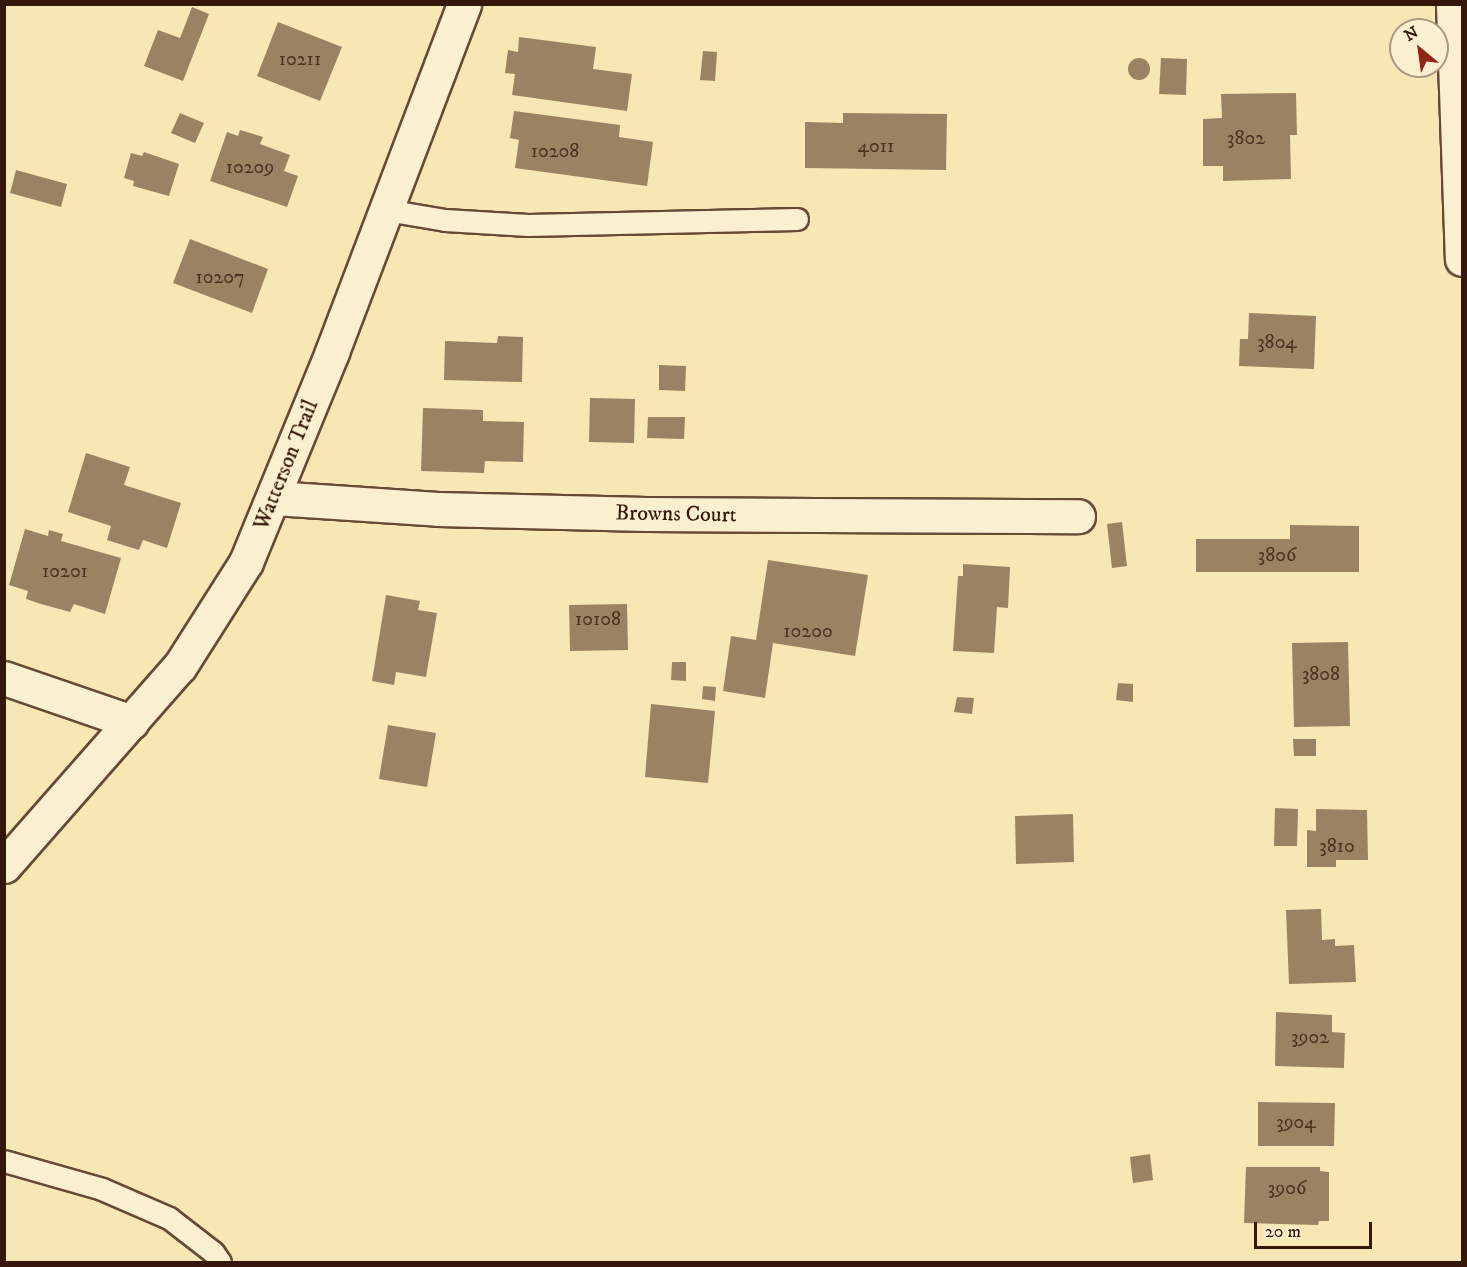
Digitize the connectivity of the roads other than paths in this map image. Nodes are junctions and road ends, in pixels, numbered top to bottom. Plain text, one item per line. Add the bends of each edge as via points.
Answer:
1 (464, 4) edge
2 (1453, 4) edge
3 (386, 210) junction
4 (797, 219) dead end
5 (1462, 259) edge
6 (274, 498) junction
7 (1078, 516) dead end
8 (4, 678) edge
9 (132, 722) junction
10 (4, 866) edge
11 (4, 1161) edge
12 (220, 1263) edge

1 - 3 main road, Watterson Trail
2 - 5 main road
3 - 4 lane via 528,225
3 - 6 main road, Watterson Trail
6 - 7 main road, Browns Court via 438,509 646,514
6 - 9 main road, Watterson Trail via 246,562 220,608 180,666
8 - 9 main road
9 - 10 main road, Watterson Trail
11 - 12 lane via 102,1189 169,1218 213,1252

